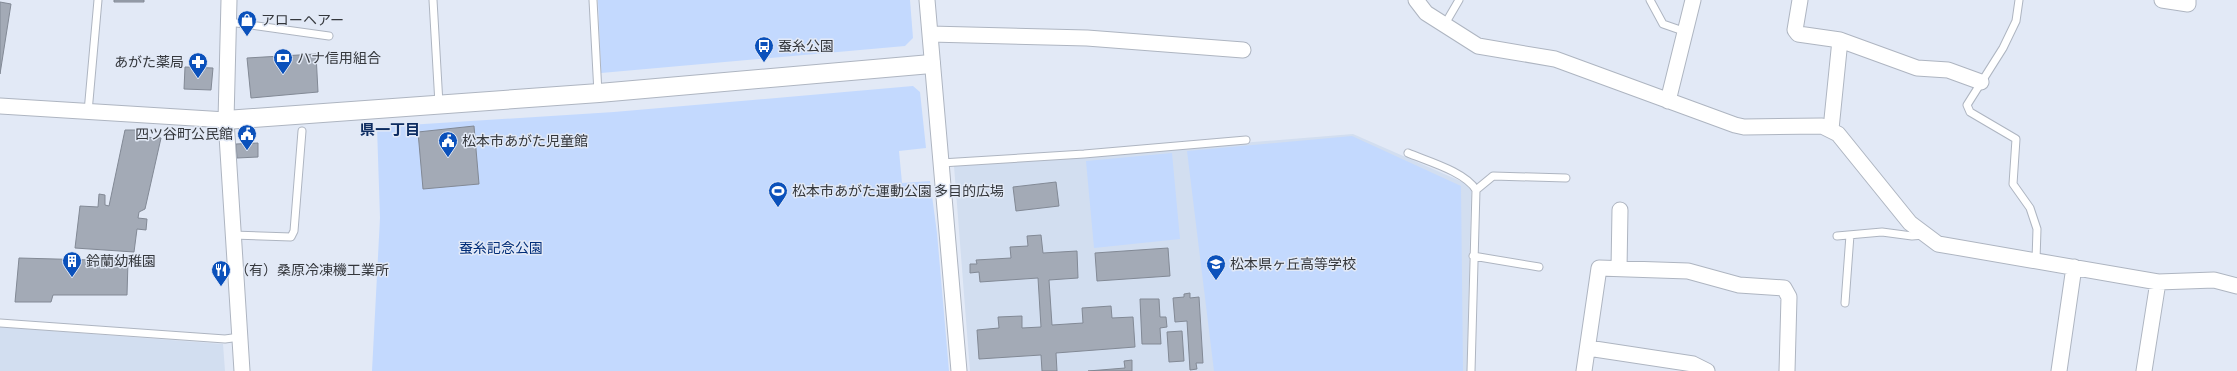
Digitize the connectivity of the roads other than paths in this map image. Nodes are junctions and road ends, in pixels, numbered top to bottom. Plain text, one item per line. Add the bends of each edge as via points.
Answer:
1 (98, 0) edge
2 (229, 0) edge
3 (433, 0) edge
4 (593, 0) edge
5 (927, 0) edge
6 (1416, 0) edge
7 (1458, 0) edge
8 (1650, 0) edge
9 (1694, 0) edge
10 (1800, 0) edge
11 (2019, 0) edge
12 (2162, 0) edge
13 (2188, 0) edge
14 (229, 22) junction
15 (1446, 24) junction
16 (1686, 32) junction
17 (930, 34) junction
18 (329, 36) dead end
19 (1840, 40) junction
20 (1243, 50) dead end
21 (931, 64) junction
22 (1981, 82) junction
23 (598, 93) junction
24 (1668, 101) junction
25 (439, 105) junction
26 (0, 106) edge
27 (88, 113) junction
28 (226, 120) junction
29 (1830, 128) junction
30 (302, 131) dead end
31 (1246, 140) dead end
32 (1408, 153) dead end
33 (941, 163) junction
34 (1566, 178) dead end
35 (1476, 190) junction
36 (1620, 210) dead end
37 (232, 235) junction
38 (1850, 235) junction
39 (1924, 235) junction
40 (1837, 236) dead end
41 (1473, 256) junction
42 (2036, 260) junction
43 (1539, 267) dead end
44 (2074, 267) junction
45 (1619, 269) junction
46 (2158, 282) junction
47 (2237, 286) edge
48 (1845, 303) dead end
49 (0, 323) edge
50 (240, 337) junction
51 (1588, 348) junction
52 (242, 371) edge
53 (959, 371) edge
54 (1471, 371) edge
55 (1584, 371) edge
56 (1707, 371) edge
57 (1787, 371) edge
58 (2059, 371) edge
59 (2144, 371) edge

1 - 27 lane
2 - 14 street
3 - 25 lane
4 - 23 lane
5 - 17 street
6 - 15 street via 1426,13
7 - 15 lane
8 - 16 lane via 1663,24
9 - 16 street
10 - 19 street via 1795,30 1798,34
11 - 22 lane via 2016,20 2003,48
12 - 13 street via 2188,4
14 - 18 lane
14 - 28 street
15 - 24 street via 1478,46 1555,59
16 - 24 street
17 - 20 street via 1087,38
17 - 21 street
19 - 22 street via 1917,68 1948,70
19 - 29 street
21 - 23 street
21 - 33 street
22 - 42 lane via 1967,105 1970,112 2016,139 2013,184 2030,208 2037,228
23 - 25 street
24 - 29 street via 1744,127
25 - 28 street
26 - 27 street
27 - 28 street
28 - 37 street
29 - 39 street via 1838,134 1910,223
30 - 37 lane via 294,232 291,237
31 - 33 lane
32 - 35 lane via 1458,174 1472,182
33 - 53 street
34 - 35 lane via 1493,176
35 - 41 lane
36 - 45 street
37 - 50 street
38 - 39 lane via 1882,232
38 - 40 lane
38 - 48 lane
39 - 42 street via 1938,244
41 - 43 lane
41 - 54 lane
42 - 44 street
44 - 46 street
44 - 58 street
45 - 51 street via 1599,268
45 - 57 street via 1688,271 1739,285 1784,288 1788,291 1789,297
46 - 47 street via 2214,280
46 - 59 street
49 - 50 lane via 226,339
50 - 52 street
51 - 55 street
51 - 56 street via 1693,364

